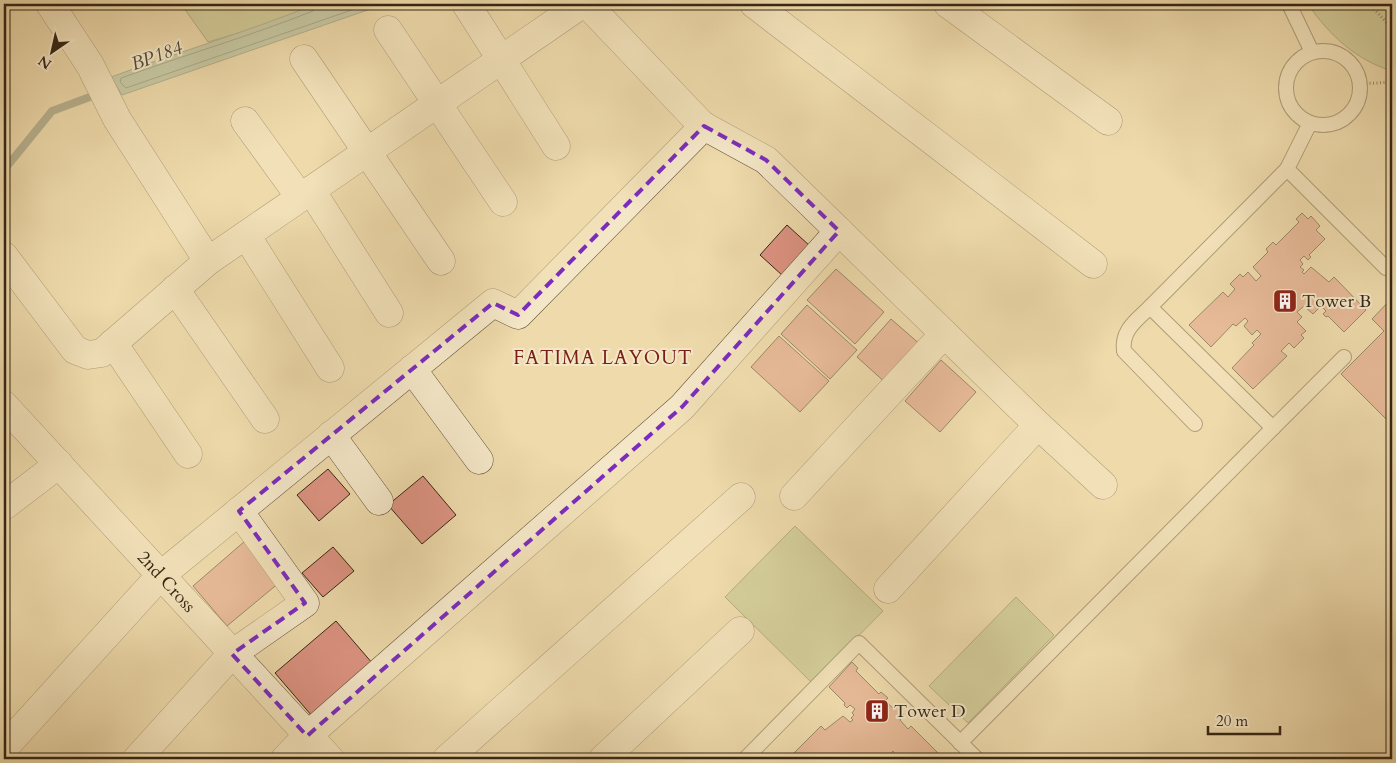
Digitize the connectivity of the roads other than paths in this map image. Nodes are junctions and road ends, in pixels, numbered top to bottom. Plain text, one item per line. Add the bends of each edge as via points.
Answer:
1 (50, 4) edge
2 (466, 4) edge
3 (582, 4) edge
4 (587, 4) edge
5 (754, 4) edge
6 (948, 4) edge
7 (1289, 4) edge
8 (388, 30) dead end
9 (1312, 52) junction
10 (304, 59) dead end
11 (501, 60) junction
12 (436, 104) junction
13 (245, 121) dead end
14 (1108, 121) dead end
15 (1310, 123) junction
16 (704, 126) junction
17 (556, 146) dead end
18 (366, 152) junction
19 (1287, 169) junction
20 (305, 194) junction
21 (503, 202) dead end
22 (839, 231) junction
23 (246, 235) junction
24 (4, 256) edge
25 (208, 261) junction
26 (441, 261) dead end
27 (1093, 264) dead end
28 (1386, 268) dead end
29 (175, 289) junction
30 (1150, 307) junction
31 (389, 313) dead end
32 (944, 334) junction
33 (113, 343) junction
34 (1344, 357) dead end
35 (330, 368) dead end
36 (412, 369) junction
37 (4, 404) edge
38 (265, 419) dead end
39 (1195, 424) dead end
40 (1038, 425) junction
41 (1273, 428) junction
42 (331, 436) junction
43 (188, 454) dead end
44 (479, 460) dead end
45 (59, 464) junction
46 (1103, 485) dead end
47 (794, 496) dead end
48 (741, 498) dead end
49 (379, 501) dead end
50 (4, 506) edge
51 (239, 511) junction
52 (160, 576) junction
53 (888, 589) dead end
54 (740, 631) dead end
55 (232, 654) junction
56 (306, 736) junction
57 (960, 743) junction
58 (4, 748) edge
59 (137, 759) edge
60 (285, 759) edge
61 (330, 759) edge
62 (447, 759) edge
63 (603, 759) edge
64 (744, 759) edge
65 (977, 759) edge

1 - 25 street via 90,65 117,119
2 - 11 street
3 - 11 street
4 - 16 street
5 - 27 street
6 - 14 street
7 - 9 lane
8 - 12 street
9 - 15 lane via 1293,65 1285,87 1292,109
9 - 15 lane via 1324,50 1345,58 1354,67 1359,84 1358,100 1344,119 1322,126
10 - 18 street
11 - 12 street
11 - 17 street
12 - 18 street
12 - 21 street
13 - 20 street
15 - 19 lane
16 - 22 street via 766,160
16 - 36 street via 518,315 493,303
18 - 20 street
18 - 26 street
19 - 28 lane
19 - 30 lane
20 - 23 street
20 - 31 street
22 - 32 street
22 - 56 street via 682,407
23 - 25 street
23 - 35 street
24 - 33 street via 75,350 88,356 102,352
25 - 29 street
29 - 33 street
29 - 38 street
30 - 39 lane via 1126,331 1124,351
30 - 41 lane
32 - 40 street
32 - 47 street
33 - 43 street
34 - 41 lane
36 - 42 street
36 - 44 street
37 - 45 street, 2nd Cross
40 - 46 street
40 - 53 street
41 - 57 lane
42 - 49 street
42 - 51 street
45 - 50 street
45 - 52 street, 2nd Cross
48 - 62 street
51 - 52 street
51 - 55 street via 305,603
52 - 55 street, 2nd Cross
52 - 58 street
54 - 63 street
55 - 56 street, 2nd Cross
55 - 59 street
56 - 60 street
56 - 61 street, 2nd Cross
57 - 64 lane via 859,644
57 - 65 lane

